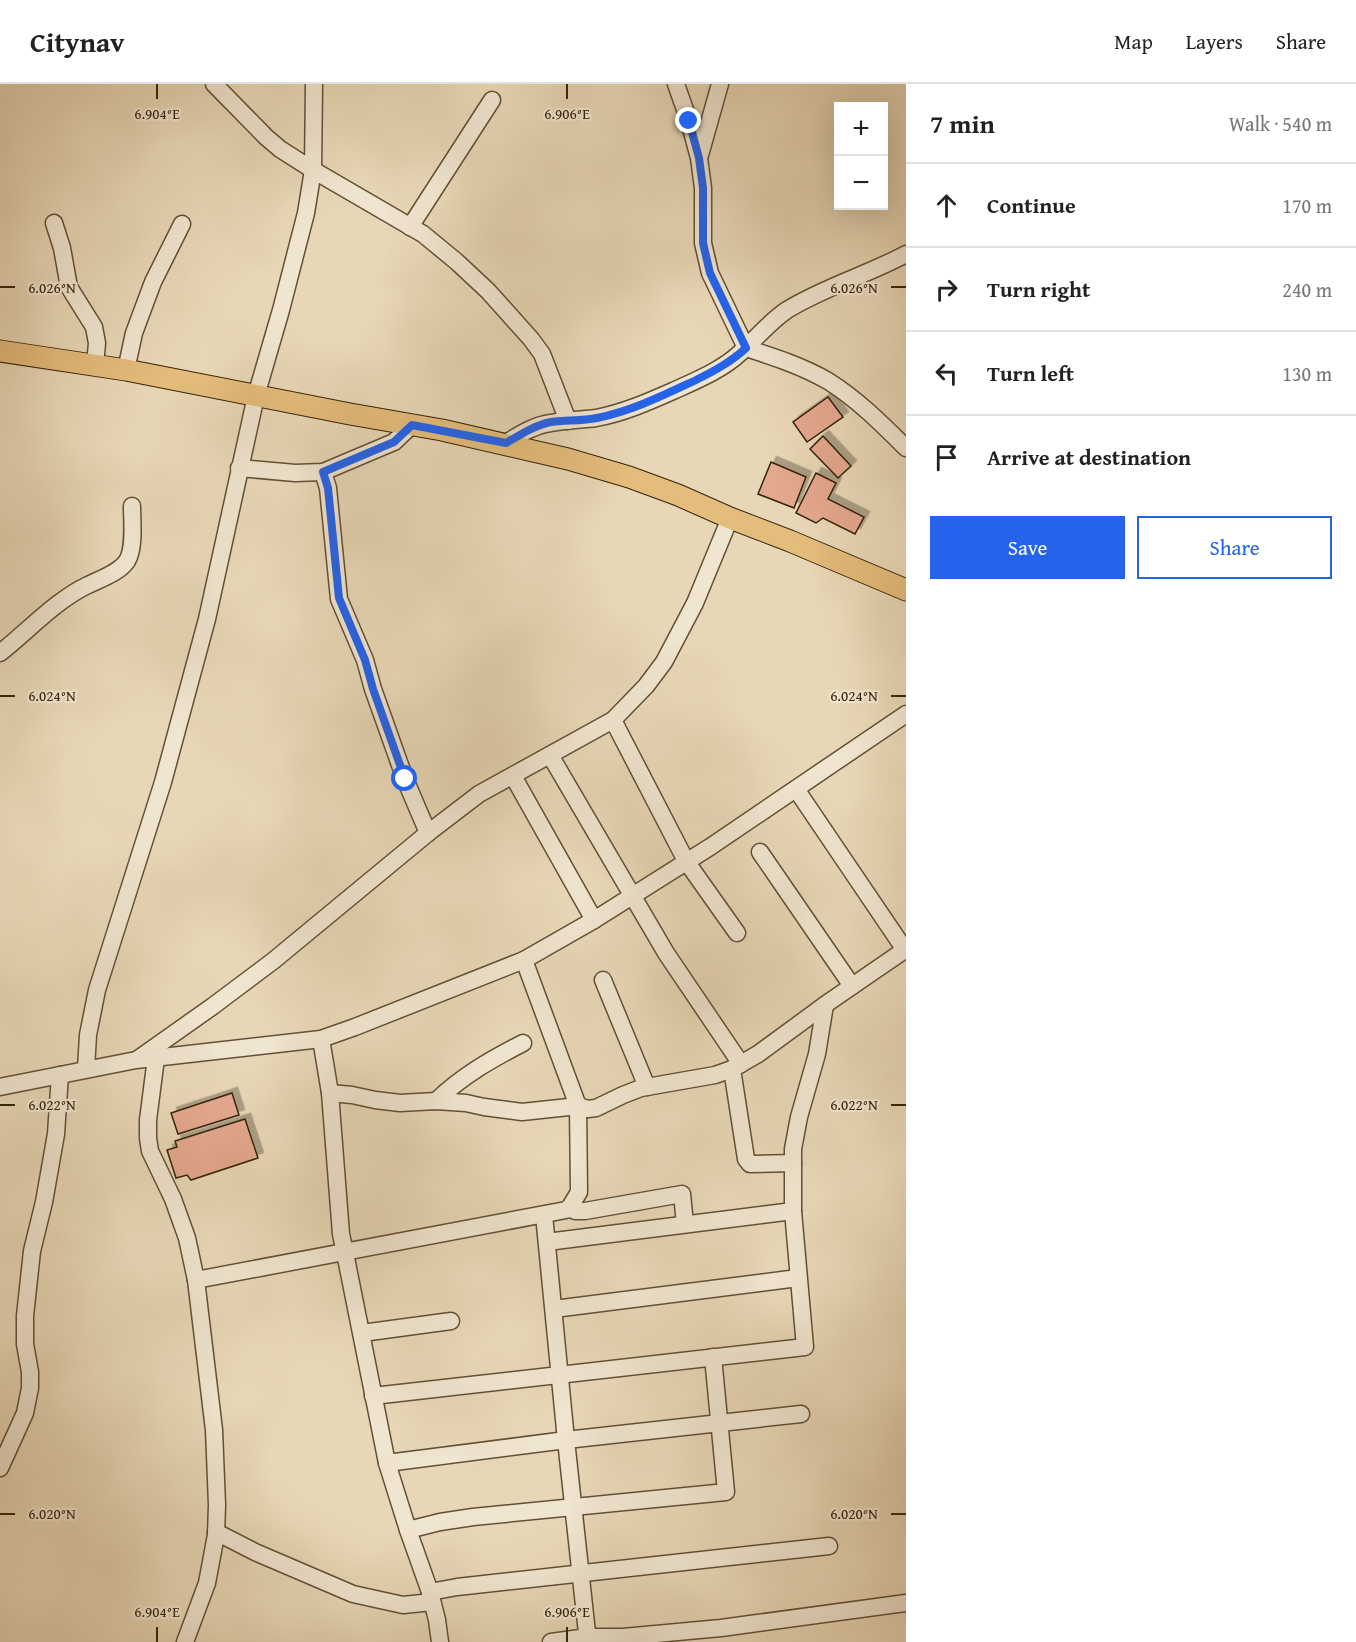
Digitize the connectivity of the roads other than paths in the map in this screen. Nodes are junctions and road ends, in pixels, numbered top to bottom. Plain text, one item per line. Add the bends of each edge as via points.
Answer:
1 (214, 84) edge
2 (314, 84) edge
3 (676, 84) edge
4 (720, 84) edge
5 (492, 100) dead end
6 (699, 158) junction
7 (313, 170) junction
8 (54, 222) dead end
9 (182, 224) dead end
10 (410, 227) junction
11 (906, 254) edge
12 (746, 348) junction
13 (0, 351) edge
14 (95, 365) junction
15 (126, 370) junction
16 (256, 396) junction
17 (568, 421) junction
18 (412, 425) junction
19 (506, 443) junction
20 (906, 448) edge
21 (239, 468) junction
22 (323, 472) junction
23 (132, 506) dead end
24 (730, 518) junction
25 (906, 590) edge
26 (0, 653) edge
27 (906, 714) edge
28 (613, 720) junction
29 (550, 755) junction
30 (513, 776) junction
31 (796, 789) junction
32 (428, 833) junction
33 (760, 852) dead end
34 (686, 861) junction
35 (632, 896) junction
36 (594, 920) junction
37 (737, 933) dead end
38 (906, 950) edge
39 (524, 960) junction
40 (603, 980) dead end
41 (852, 986) junction
42 (825, 1005) junction
43 (321, 1039) junction
44 (522, 1043) dead end
45 (156, 1058) junction
46 (136, 1060) junction
47 (736, 1067) junction
48 (86, 1069) junction
49 (60, 1075) junction
50 (0, 1087) edge
51 (646, 1087) junction
52 (330, 1092) junction
53 (436, 1101) junction
54 (578, 1106) junction
55 (793, 1163) junction
56 (570, 1207) junction
57 (793, 1211) junction
58 (544, 1215) junction
59 (685, 1224) junction
60 (547, 1242) junction
61 (345, 1253) junction
62 (798, 1278) junction
63 (196, 1280) junction
64 (554, 1309) junction
65 (451, 1321) dead end
66 (362, 1333) junction
67 (713, 1357) junction
68 (560, 1375) junction
69 (373, 1396) junction
70 (801, 1414) dead end
71 (720, 1423) junction
72 (566, 1440) junction
73 (387, 1463) junction
74 (0, 1468) edge
75 (573, 1506) junction
76 (408, 1530) junction
77 (216, 1532) junction
78 (829, 1546) dead end
79 (581, 1574) junction
80 (431, 1597) junction
81 (906, 1603) edge
82 (721, 1635) edge
83 (588, 1640) edge
84 (185, 1642) edge
85 (440, 1642) edge
86 (550, 1642) edge

1 - 7 street via 266,137
2 - 7 street
3 - 6 street
4 - 6 street
5 - 10 street
6 - 12 street via 703,243 710,273
7 - 10 street
7 - 16 street via 296,256
8 - 14 street via 69,287 94,327
9 - 15 street via 153,282 134,333
10 - 17 street via 488,291 531,339 542,354
11 - 12 street via 789,309
12 - 17 street via 722,366 630,410
12 - 20 street via 792,363 828,382 874,416
13 - 14 main road
14 - 15 main road
15 - 16 main road
16 - 18 main road
16 - 21 street
17 - 19 street via 542,425
18 - 19 main road
18 - 22 street via 394,442
19 - 24 main road via 629,477
21 - 22 street
21 - 48 street via 207,619 164,782 97,990
22 - 32 street via 339,598
23 - 26 street via 127,562 84,586
24 - 25 main road
24 - 28 street via 695,603 664,662
27 - 31 street
28 - 29 street
28 - 34 street
29 - 30 street
29 - 35 street
30 - 32 street via 479,794
30 - 36 street
31 - 34 street
31 - 38 street
32 - 46 street via 273,961
33 - 41 street
34 - 35 street
34 - 37 street
35 - 36 street
35 - 47 street
36 - 39 street
38 - 41 street
39 - 43 street
39 - 54 street
40 - 51 street
41 - 42 street
42 - 47 street
42 - 55 street via 799,1117
43 - 45 street
43 - 52 street
44 - 53 street via 455,1083
45 - 46 street
45 - 63 street via 147,1138 182,1221
46 - 48 street
47 - 51 street via 715,1075
47 - 55 street via 746,1159 757,1165
48 - 49 street
49 - 50 street
49 - 74 street via 56,1134 32,1251 25,1316 30,1388 25,1413
51 - 54 street via 596,1108
52 - 53 street via 375,1100
52 - 61 street
53 - 54 street via 522,1112
54 - 56 street via 579,1192
55 - 57 street
56 - 58 street
56 - 59 street via 585,1211 682,1194
57 - 59 street
57 - 62 street
58 - 60 street
58 - 61 street
59 - 60 street
60 - 64 street
61 - 63 street
61 - 66 street
62 - 64 street
62 - 67 street via 806,1347
63 - 77 street via 214,1430
64 - 68 street
65 - 66 street
66 - 69 street
67 - 68 street
67 - 71 street
68 - 69 street
68 - 72 street
69 - 73 street
70 - 71 street
71 - 72 street
71 - 75 street via 726,1492
72 - 73 street
72 - 75 street
73 - 76 street
75 - 76 street via 451,1520
75 - 79 street
76 - 80 street
77 - 80 street via 352,1594 403,1605
77 - 84 street via 207,1583
78 - 79 street
79 - 80 street via 457,1587
79 - 83 street
80 - 85 street
81 - 82 street
82 - 83 street
83 - 86 street

